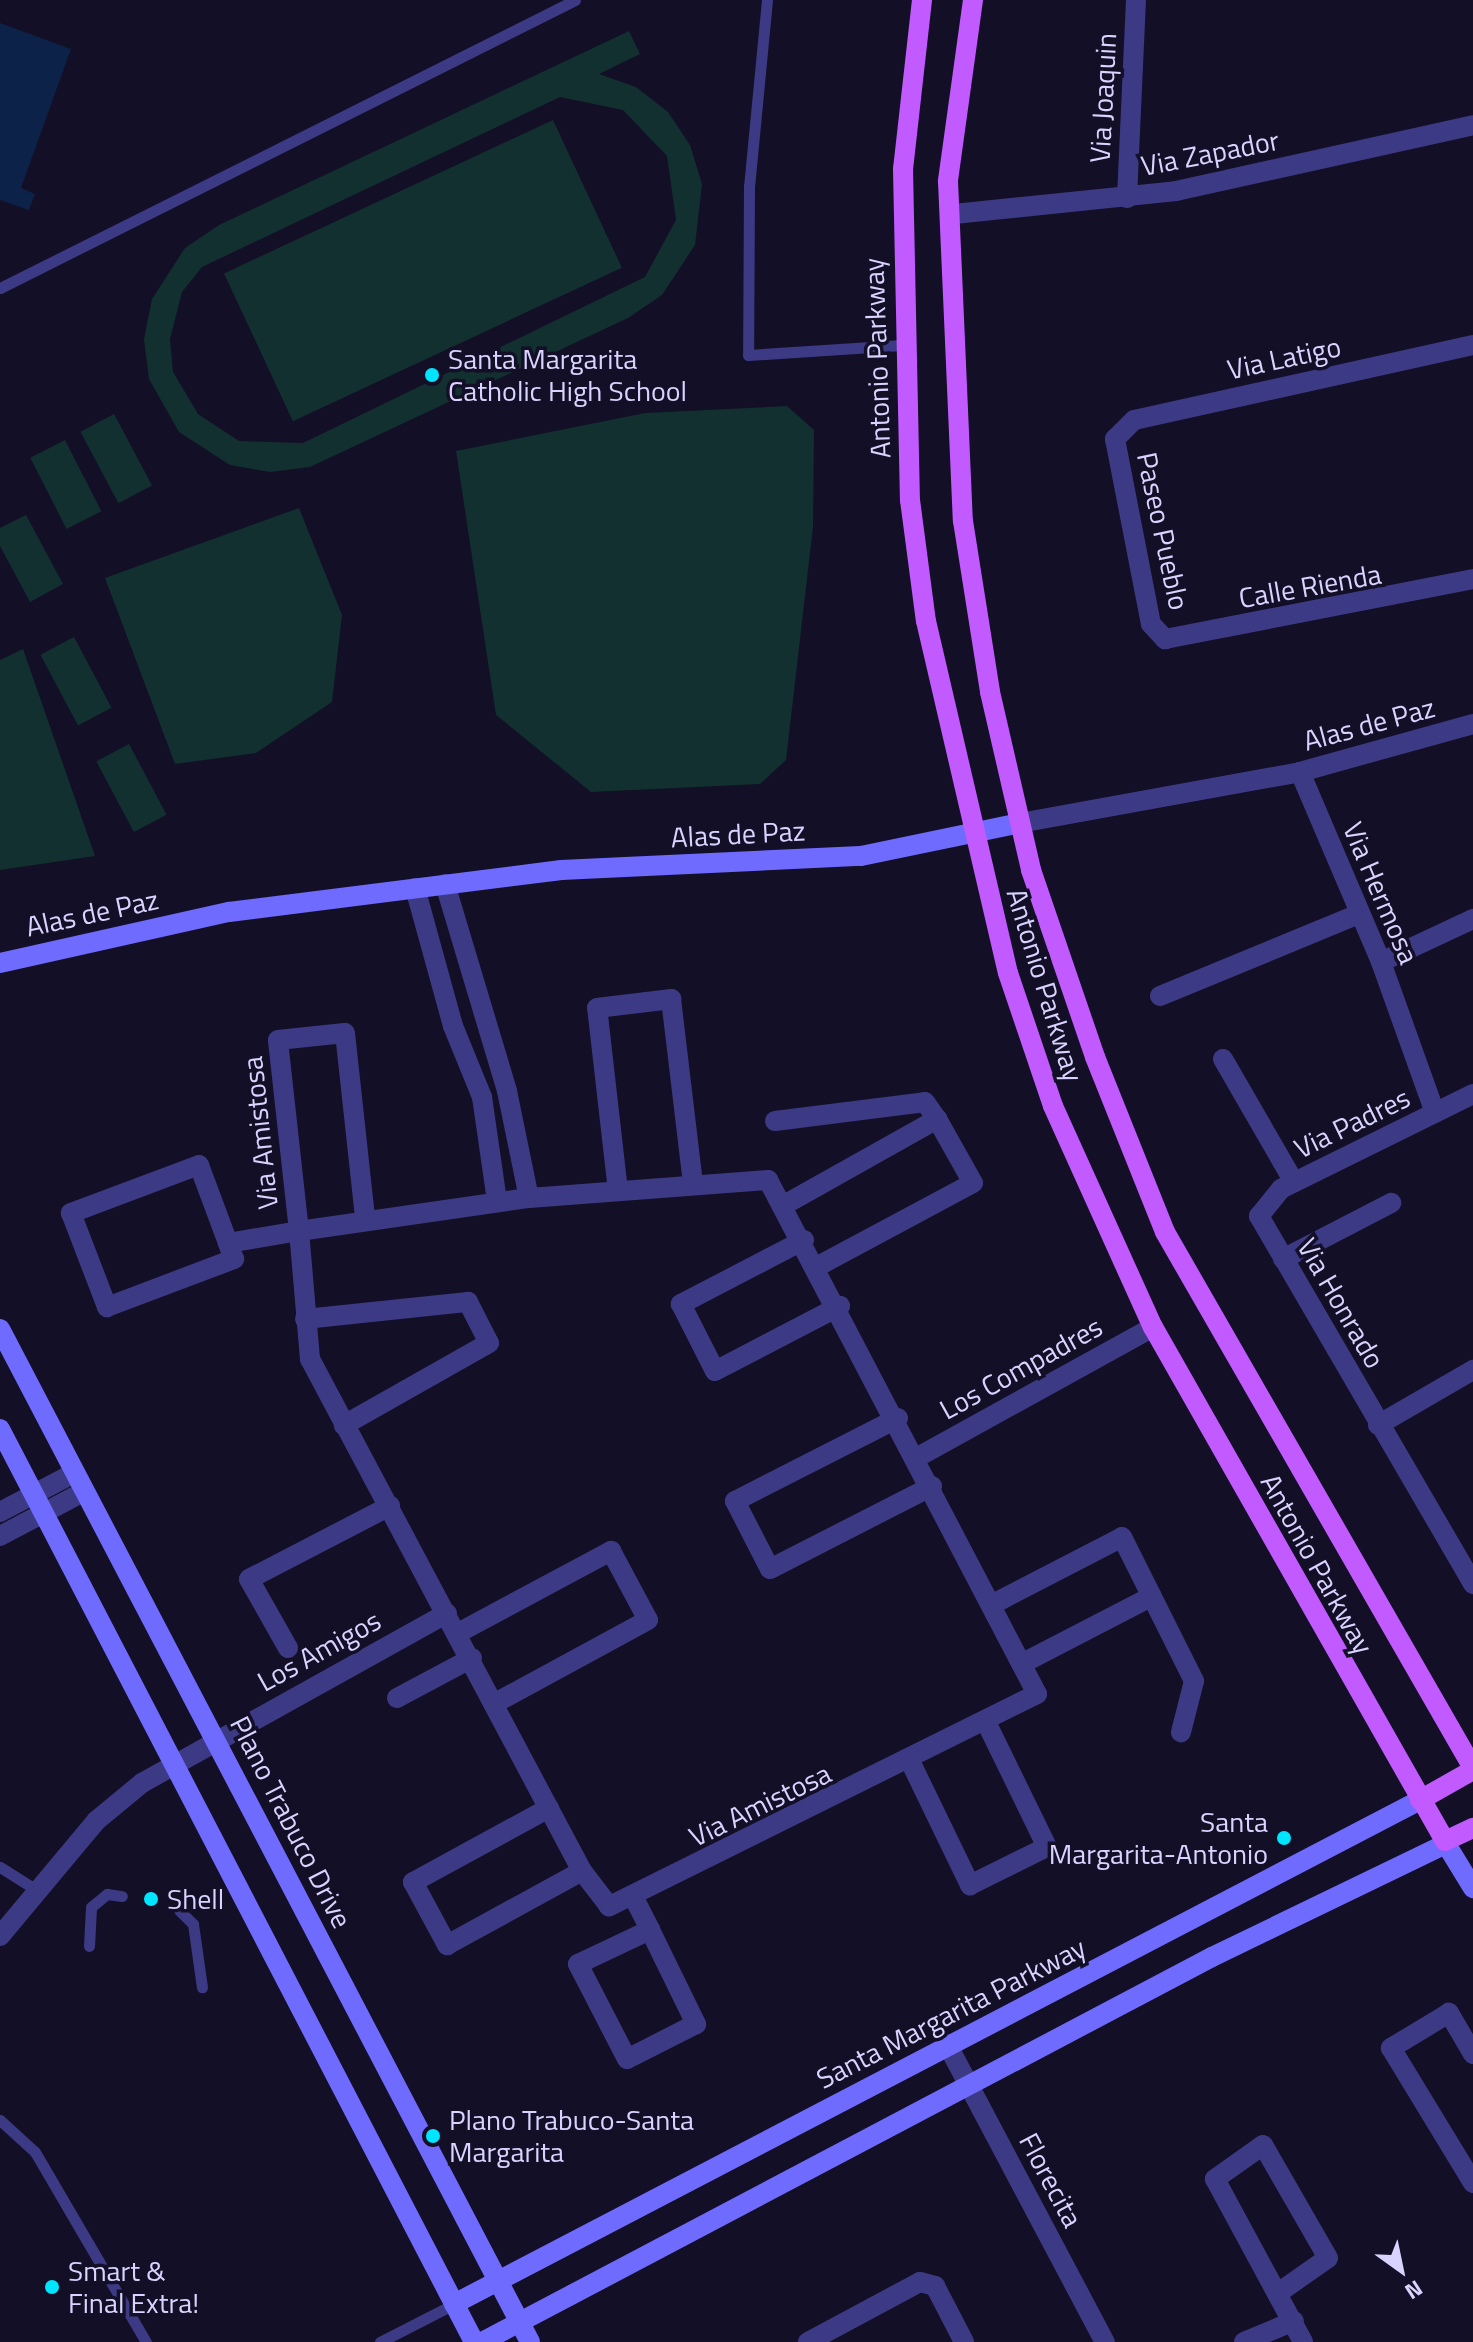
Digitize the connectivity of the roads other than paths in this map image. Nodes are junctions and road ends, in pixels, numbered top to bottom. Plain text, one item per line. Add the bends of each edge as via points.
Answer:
1 (575, 0) edge
2 (767, 0) edge
3 (922, 0) edge
4 (973, 0) edge
5 (1136, 0) edge
6 (1473, 125) edge
7 (1127, 198) junction
8 (954, 214) junction
9 (0, 288) edge
10 (902, 345) junction
11 (1472, 351) edge
12 (1115, 439) joint
13 (1473, 579) edge
14 (1157, 634) joint
15 (1473, 724) edge
16 (1300, 772) junction
17 (1020, 823) junction
18 (974, 835) junction
19 (445, 884) junction
20 (415, 888) junction
21 (1357, 915) junction
22 (1473, 919) edge
23 (1381, 962) junction
24 (0, 963) edge
25 (1160, 996) dead end
26 (1223, 1059) dead end
27 (1473, 1094) edge
28 (1435, 1113) junction
29 (937, 1119) junction
30 (775, 1121) dead end
31 (1294, 1182) junction
32 (693, 1183) junction
33 (618, 1191) junction
34 (529, 1198) junction
35 (497, 1201) junction
36 (1391, 1203) dead end
37 (784, 1205) junction
38 (365, 1217) junction
39 (299, 1231) junction
40 (804, 1240) junction
41 (228, 1243) junction
42 (1283, 1259) junction
43 (818, 1266) junction
44 (840, 1306) junction
45 (305, 1319) junction
46 (1153, 1327) junction
47 (0, 1329) edge
48 (1473, 1370) edge
49 (898, 1418) junction
50 (344, 1425) junction
51 (1378, 1425) junction
52 (0, 1429) edge
53 (916, 1458) junction
54 (78, 1482) junction
55 (932, 1486) junction
56 (38, 1504) junction
57 (390, 1506) junction
58 (0, 1512) edge
59 (0, 1536) edge
60 (1473, 1584) edge
61 (1152, 1596) junction
62 (993, 1604) junction
63 (447, 1613) junction
64 (458, 1633) junction
65 (288, 1648) dead end
66 (472, 1658) junction
67 (1023, 1663) junction
68 (397, 1698) dead end
69 (495, 1703) junction
70 (987, 1724) junction
71 (1181, 1732) dead end
72 (217, 1738) junction
73 (175, 1761) junction
74 (911, 1763) junction
75 (1473, 1769) edge
76 (1420, 1800) junction
77 (549, 1808) junction
78 (1473, 1828) edge
79 (1446, 1844) junction
80 (0, 1867) edge
81 (582, 1871) junction
82 (1473, 1888) edge
83 (35, 1889) junction
84 (122, 1896) dead end
85 (634, 1898) junction
86 (179, 1910) dead end
87 (650, 1930) junction
88 (0, 1936) edge
89 (89, 1946) dead end
90 (202, 1987) dead end
91 (947, 2044) junction
92 (1473, 2054) edge
93 (968, 2084) junction
94 (0, 2120) edge
95 (1473, 2183) edge
96 (498, 2280) junction
97 (1281, 2291) junction
98 (454, 2304) junction
99 (519, 2321) junction
100 (1294, 2321) junction
101 (1301, 2341) edge
102 (146, 2342) edge
103 (380, 2342) edge
104 (474, 2342) edge
105 (482, 2342) edge
106 (530, 2342) edge
107 (808, 2342) edge
108 (964, 2342) edge
109 (1105, 2342) edge
110 (1244, 2342) edge

1 - 9 lane
2 - 10 lane via 749,186 748,355
3 - 10 main road, Antonio Parkway via 903,169
4 - 8 main road, Antonio Parkway via 948,181
5 - 7 street, Via Joaquin
6 - 7 street, Via Zapador
7 - 8 street, Via Zapador
8 - 17 main road, Antonio Parkway via 963,521
10 - 18 main road, Antonio Parkway via 910,500 926,621
11 - 12 street, Via Latigo via 1134,420
12 - 14 street, Paseo Pueblo
13 - 14 street, Calle Rienda via 1175,639
15 - 16 street, Alas de Paz
16 - 17 street, Alas de Paz
16 - 21 street, Via Hermosa
17 - 18 main road, Alas de Paz
17 - 75 main road, Antonio Parkway via 1059,958 1165,1232
18 - 19 main road, Alas de Paz via 861,856 561,870
18 - 46 main road, Antonio Parkway via 1008,973 1053,1106
19 - 20 main road, Alas de Paz
19 - 34 street via 507,1091
20 - 24 main road, Alas de Paz via 229,912
20 - 35 street via 449,1013 482,1097
21 - 23 street, Via Hermosa
21 - 25 street
22 - 23 street
23 - 28 street, Via Hermosa
26 - 31 street
27 - 28 street, Via Padres
28 - 31 street, Via Padres
29 - 30 street via 925,1102
29 - 37 street
29 - 43 street via 973,1183
31 - 42 street, Via Honrado via 1266,1200 1259,1216
32 - 33 street, Via Amistosa
32 - 33 street via 671,999 597,1008
32 - 37 street, Via Amistosa via 768,1180
33 - 34 street, Via Amistosa
34 - 35 street, Via Amistosa
35 - 38 street, Via Amistosa
36 - 42 street
37 - 40 street, Via Amistosa
38 - 39 street, Via Amistosa
38 - 39 street, Via Amistosa via 345,1033 278,1040
39 - 41 street, Via Amistosa
39 - 45 street, Via Amistosa
40 - 43 street, Via Amistosa
40 - 44 street via 681,1304 715,1371
41 - 41 street, Via Amistosa via 234,1259 107,1307 71,1213 199,1165
42 - 51 street, Via Honrado
43 - 44 street, Via Amistosa
44 - 49 street, Via Amistosa
45 - 50 street, Via Amistosa via 310,1359
45 - 50 street via 468,1302 489,1343
46 - 53 street, Los Compadres
46 - 76 main road, Antonio Parkway
47 - 54 main road, Plano Trabuco Drive
48 - 51 street
49 - 53 street, Via Amistosa
49 - 55 street via 735,1501 770,1569
50 - 57 street, Via Amistosa
51 - 60 street, Via Honrado
52 - 56 main road
53 - 55 street, Via Amistosa
54 - 56 street
54 - 72 main road, Plano Trabuco Drive
55 - 62 street, Via Amistosa
56 - 58 street
56 - 59 street
56 - 73 main road
57 - 63 street, Via Amistosa
57 - 65 street via 249,1579
61 - 62 street via 1122,1537
61 - 67 street
61 - 71 street via 1194,1681
62 - 67 street, Via Amistosa
63 - 64 street, Via Amistosa
63 - 72 street, Los Amigos
64 - 66 street, Via Amistosa
64 - 69 street via 611,1551 648,1620
66 - 68 street
66 - 69 street, Via Amistosa
67 - 70 street, Via Amistosa via 1037,1694
69 - 77 street, Via Amistosa
70 - 74 street, Via Amistosa
70 - 74 street via 1047,1847 970,1885
72 - 73 street, Los Amigos
72 - 96 main road, Plano Trabuco Drive
73 - 83 street, Los Amigos via 96,1821
73 - 98 main road
74 - 85 street, Via Amistosa
75 - 76 main road, Santa Margarita Parkway
76 - 79 main road, Antonio Parkway
76 - 91 main road, Santa Margarita Parkway
77 - 81 street, Via Amistosa
77 - 81 street via 413,1882 447,1945
78 - 79 main road
79 - 82 main road, Antonio Parkway
79 - 93 main road
80 - 83 lane
81 - 85 street, Via Amistosa via 609,1906
83 - 88 street, Los Amigos
84 - 89 lane via 107,1894 91,1907
85 - 87 street
86 - 90 lane via 193,1924
87 - 87 street via 696,2024 627,2059 578,1964
91 - 93 street, Florecita
91 - 96 main road, Santa Margarita Parkway
92 - 95 street via 1449,2013 1391,2048
93 - 99 main road
93 - 109 street, Florecita
94 - 102 lane via 35,2152
96 - 98 main road, Santa Margarita Parkway
96 - 99 main road, Plano Trabuco Drive
97 - 97 street via 1328,2258 1263,2145 1215,2179
97 - 100 street
98 - 103 lane
98 - 104 main road
99 - 105 main road
99 - 106 main road, Plano Trabuco Drive
100 - 101 street
100 - 110 street
107 - 108 street via 920,2282 935,2286

